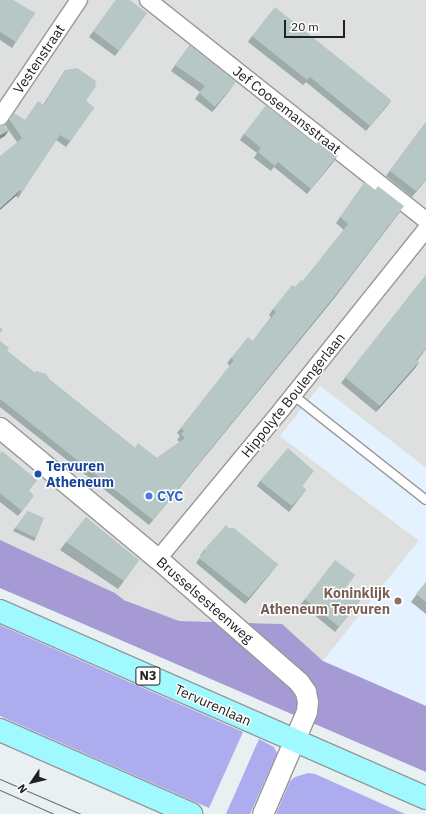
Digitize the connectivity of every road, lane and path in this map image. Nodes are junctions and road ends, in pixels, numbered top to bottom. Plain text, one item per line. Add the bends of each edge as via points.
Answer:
1 (79, 0) edge
2 (148, 0) edge
3 (0, 117) edge
4 (426, 220) edge
5 (426, 229) edge
6 (293, 395) junction
7 (0, 428) edge
8 (426, 500) edge
9 (158, 559) junction
10 (0, 611) edge
11 (0, 730) edge
12 (295, 741) junction
13 (426, 798) edge
14 (191, 814) edge
15 (263, 814) edge

1 - 3 street, Vestenstraat
2 - 4 street, Jef Coosemansstraat
5 - 6 street, Hippolyte Boulengerlaan
6 - 8 lane
6 - 9 street, Hippolyte Boulengerlaan
7 - 9 street, Brusselsesteenweg
9 - 12 street, Brusselsesteenweg via 299,682 306,692 308,702 304,721
10 - 12 main road, Tervurenlaan / N3
11 - 14 main road
12 - 13 main road, Tervurenlaan / N3
12 - 15 street, Brusselsesteenweg

